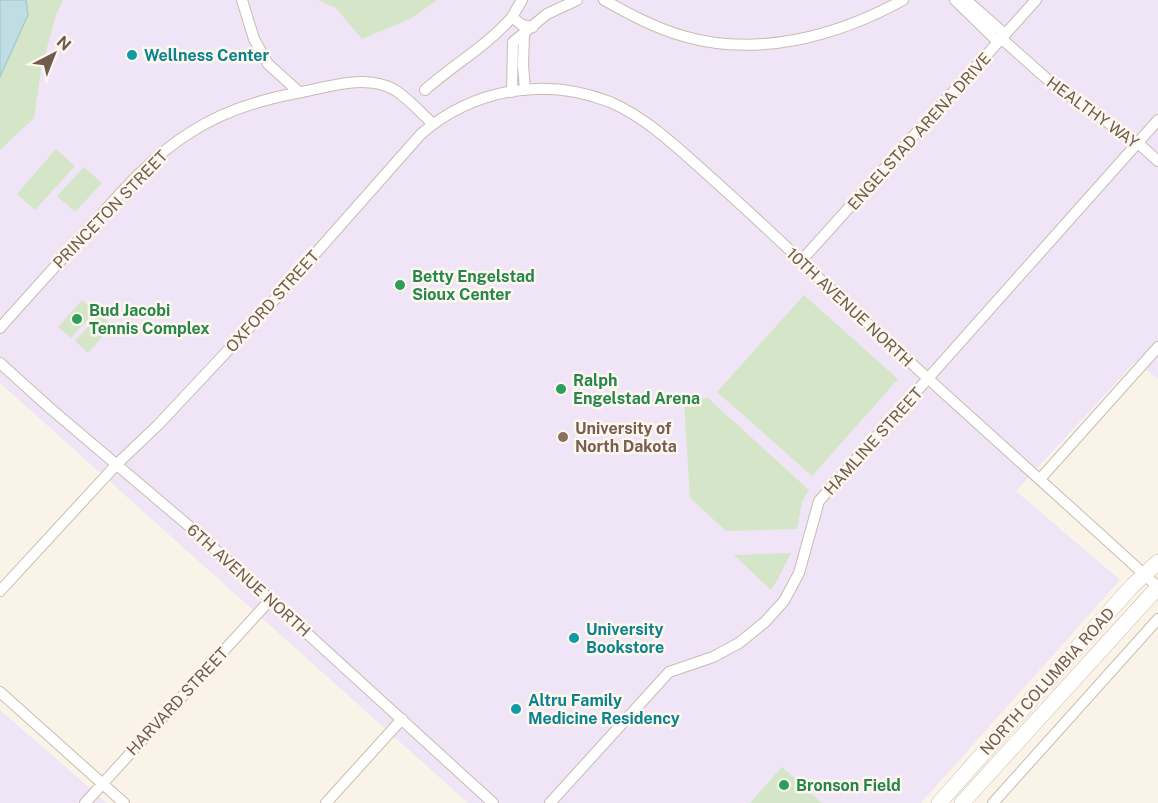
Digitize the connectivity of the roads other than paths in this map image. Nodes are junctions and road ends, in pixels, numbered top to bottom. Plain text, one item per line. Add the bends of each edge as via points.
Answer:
1 (242, 0) edge
2 (522, 0) edge
3 (577, 0) edge
4 (604, 0) edge
5 (903, 0) edge
6 (955, 0) edge
7 (966, 0) edge
8 (1036, 0) edge
9 (512, 17) junction
10 (528, 30) junction
11 (1002, 38) junction
12 (424, 90) dead end
13 (525, 90) junction
14 (299, 92) junction
15 (513, 92) junction
16 (583, 94) joint
17 (1158, 120) edge
18 (433, 124) junction
19 (1138, 143) junction
20 (1158, 161) edge
21 (801, 261) junction
22 (0, 328) edge
23 (1158, 347) edge
24 (0, 363) edge
25 (928, 380) junction
26 (117, 464) junction
27 (1040, 479) junction
28 (1158, 562) edge
29 (1144, 574) junction
30 (1158, 587) edge
31 (0, 591) edge
32 (270, 600) junction
33 (1158, 619) edge
34 (0, 692) edge
35 (402, 718) junction
36 (102, 783) junction
37 (85, 803) edge
38 (124, 803) edge
39 (326, 803) edge
40 (493, 803) edge
41 (550, 803) edge
42 (939, 803) edge
43 (962, 803) edge
44 (993, 803) edge

1 - 14 street via 261,54
2 - 9 street
3 - 10 street via 558,8
4 - 5 street via 683,36 755,44 839,29
6 - 11 street
7 - 11 street
8 - 11 street, ENGELSTAD ARENA DRIVE
9 - 10 street
9 - 12 street via 494,37
10 - 13 street via 523,65
10 - 15 street via 512,46
11 - 19 street, HEALTHY WAY via 1056,87
11 - 21 street, ENGELSTAD ARENA DRIVE
13 - 15 street, OXFORD STREET
13 - 16 street, OXFORD STREET via 547,88
14 - 18 street, PRINCETON STREET via 353,82 380,84 400,94
14 - 22 street, PRINCETON STREET via 253,102 191,131 170,146 107,207
15 - 18 street, OXFORD STREET via 464,105
16 - 21 street, 10TH AVENUE NORTH via 610,103 649,125
17 - 19 street, HAMLINE STREET
18 - 26 street, OXFORD STREET via 410,145 262,314
19 - 20 street, HEALTHY WAY
19 - 25 street, HAMLINE STREET
21 - 25 street, 10TH AVENUE NORTH
23 - 27 street
24 - 26 street, 6TH AVENUE NORTH
25 - 27 street, 10TH AVENUE NORTH
25 - 41 street, HAMLINE STREET via 819,501 798,573 784,601 739,643 669,672
26 - 31 street, OXFORD STREET
26 - 32 street, 6TH AVENUE NORTH
27 - 29 street, 10TH AVENUE NORTH
28 - 29 main road, NORTH COLUMBIA ROAD
29 - 30 street, 10TH AVENUE NORTH
29 - 42 main road, NORTH COLUMBIA ROAD
30 - 43 main road, NORTH COLUMBIA ROAD
32 - 35 street, 6TH AVENUE NORTH
32 - 36 street, HARVARD STREET
33 - 44 street
34 - 36 street
35 - 39 street
35 - 40 street, 6TH AVENUE NORTH
36 - 37 street, HARVARD STREET
36 - 38 street

